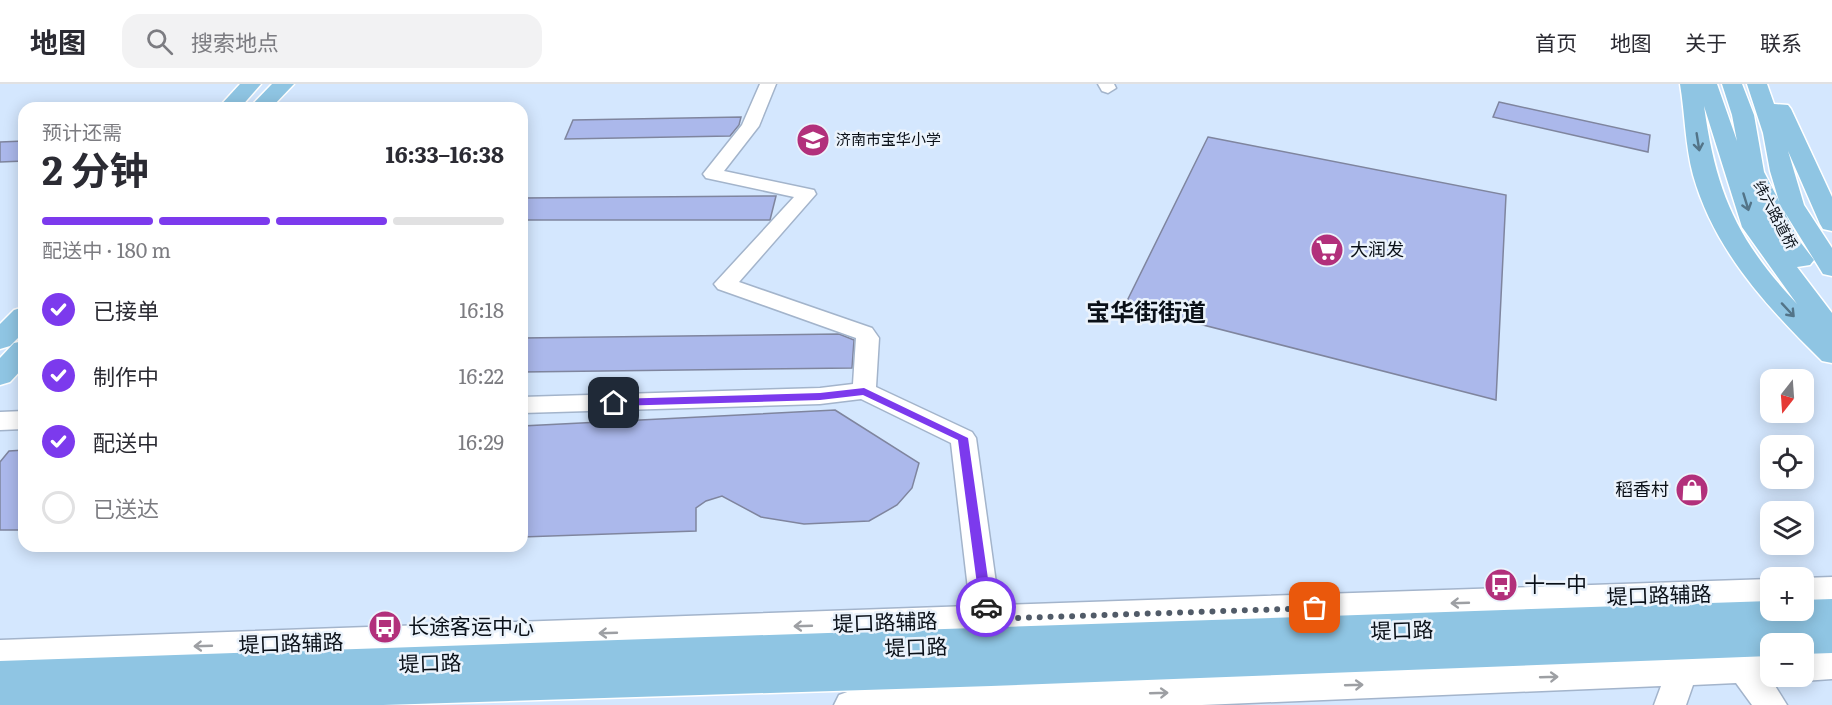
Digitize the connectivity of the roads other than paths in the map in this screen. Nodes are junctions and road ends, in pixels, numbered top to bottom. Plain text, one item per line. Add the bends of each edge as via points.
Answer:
1 (251, 84) edge
2 (284, 84) edge
3 (768, 84) edge
4 (1690, 84) edge
5 (1707, 84) edge
6 (1732, 84) edge
7 (1757, 84) edge
8 (1770, 84) edge
9 (1780, 84) edge
10 (234, 102) edge
11 (265, 102) edge
12 (1832, 189) edge
13 (1832, 224) edge
14 (1832, 268) edge
15 (1832, 301) edge
16 (18, 322) edge
17 (1832, 332) edge
18 (0, 340) edge
19 (1832, 354) edge
20 (18, 356) edge
21 (0, 375) edge
22 (864, 391) junction
23 (528, 405) edge
24 (18, 420) edge
25 (0, 421) edge
26 (1832, 589) edge
27 (1814, 590) edge
28 (1760, 592) edge
29 (1832, 615) edge
30 (1832, 637) edge
31 (0, 653) edge
32 (991, 658) junction
33 (1832, 665) edge
34 (1814, 666) edge
35 (1757, 668) edge
36 (1682, 672) junction
37 (0, 678) edge
38 (0, 699) edge
39 (850, 705) edge
40 (1671, 705) edge
41 (1771, 705) edge

1 - 10 main road
2 - 11 main road
3 - 22 street via 750,126 712,174 807,194 724,284 864,333 868,338
4 -> 19 main road via 1703,173 1719,219 1747,265
5 -> 17 main road via 1754,227
6 - 15 main road, 纬六路道桥 via 1743,115 1753,172 1786,241
7 - 14 main road, 纬六路道桥 via 1792,206
8 - 13 main road
9 - 12 main road
16 - 18 main road
20 - 21 main road
22 - 23 street via 820,396
22 - 32 street via 963,438
24 - 25 street
26 - 27 street
28 -> 32 street, 堤口路辅路
29 - 32 main road, 堤口路
30 - 32 main road, 堤口路
32 -> 31 street, 堤口路辅路
32 -> 36 street, 堤口路辅路
32 - 37 main road, 堤口路
32 - 38 main road, 堤口路
32 - 39 street, 堤口路辅路
33 - 34 street
35 - 36 street, 堤口路辅路
35 - 41 street
36 - 40 street

